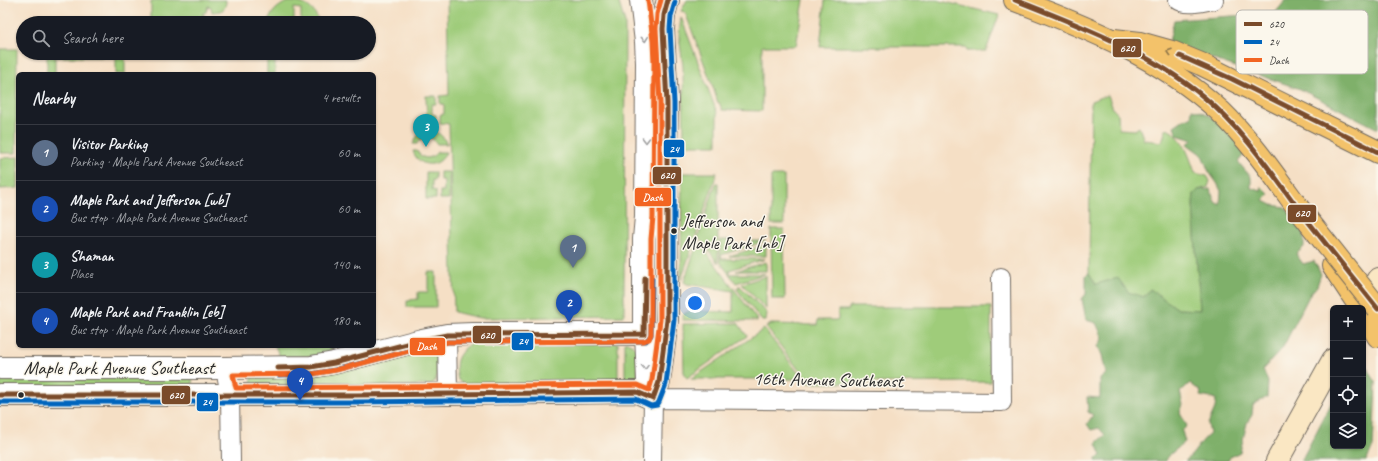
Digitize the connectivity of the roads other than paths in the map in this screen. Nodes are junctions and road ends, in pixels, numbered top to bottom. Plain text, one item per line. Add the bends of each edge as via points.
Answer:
1 (641, 0) edge
2 (668, 0) edge
3 (1015, 0) edge
4 (1178, 0) edge
5 (1214, 0) edge
6 (1114, 40) junction
7 (1378, 152) edge
8 (1292, 200) junction
9 (1001, 277) dead end
10 (1378, 279) edge
11 (1359, 305) edge
12 (1363, 305) edge
13 (1378, 309) edge
14 (1366, 316) edge
15 (644, 334) junction
16 (447, 335) junction
17 (1378, 336) edge
18 (665, 338) junction
19 (1330, 366) edge
20 (0, 368) edge
21 (225, 368) junction
22 (448, 394) junction
23 (0, 395) edge
24 (230, 395) junction
25 (653, 399) junction
26 (231, 461) edge
27 (652, 461) edge
28 (1278, 461) edge

1 -> 15 street via 647,63
2 - 18 street via 663,29 667,103
3 - 6 main road
4 - 5 street via 1188,3
7 -> 6 main road via 1179,55 1140,43
6 - 8 main road via 1165,69 1210,102 1260,156
8 - 11 main road, bridge
8 - 13 main road, bridge
9 - 25 street, 16th Avenue Southeast via 1002,402
10 - 12 main road
14 - 17 main road
15 - 16 street, Maple Park Avenue Southeast
15 - 18 street, Maple Park Avenue Southeast
15 -> 25 street via 646,381
16 - 21 street, Maple Park Avenue Southeast via 311,367
16 - 22 street
18 - 25 street
19 - 28 main road
20 - 21 street, Maple Park Avenue Southeast
21 - 24 street
22 - 24 street, Maple Park Avenue Southeast
22 - 25 street, Maple Park Avenue Southeast via 637,392
23 - 24 street, Maple Park Avenue Southeast
24 - 26 street
25 - 27 street

